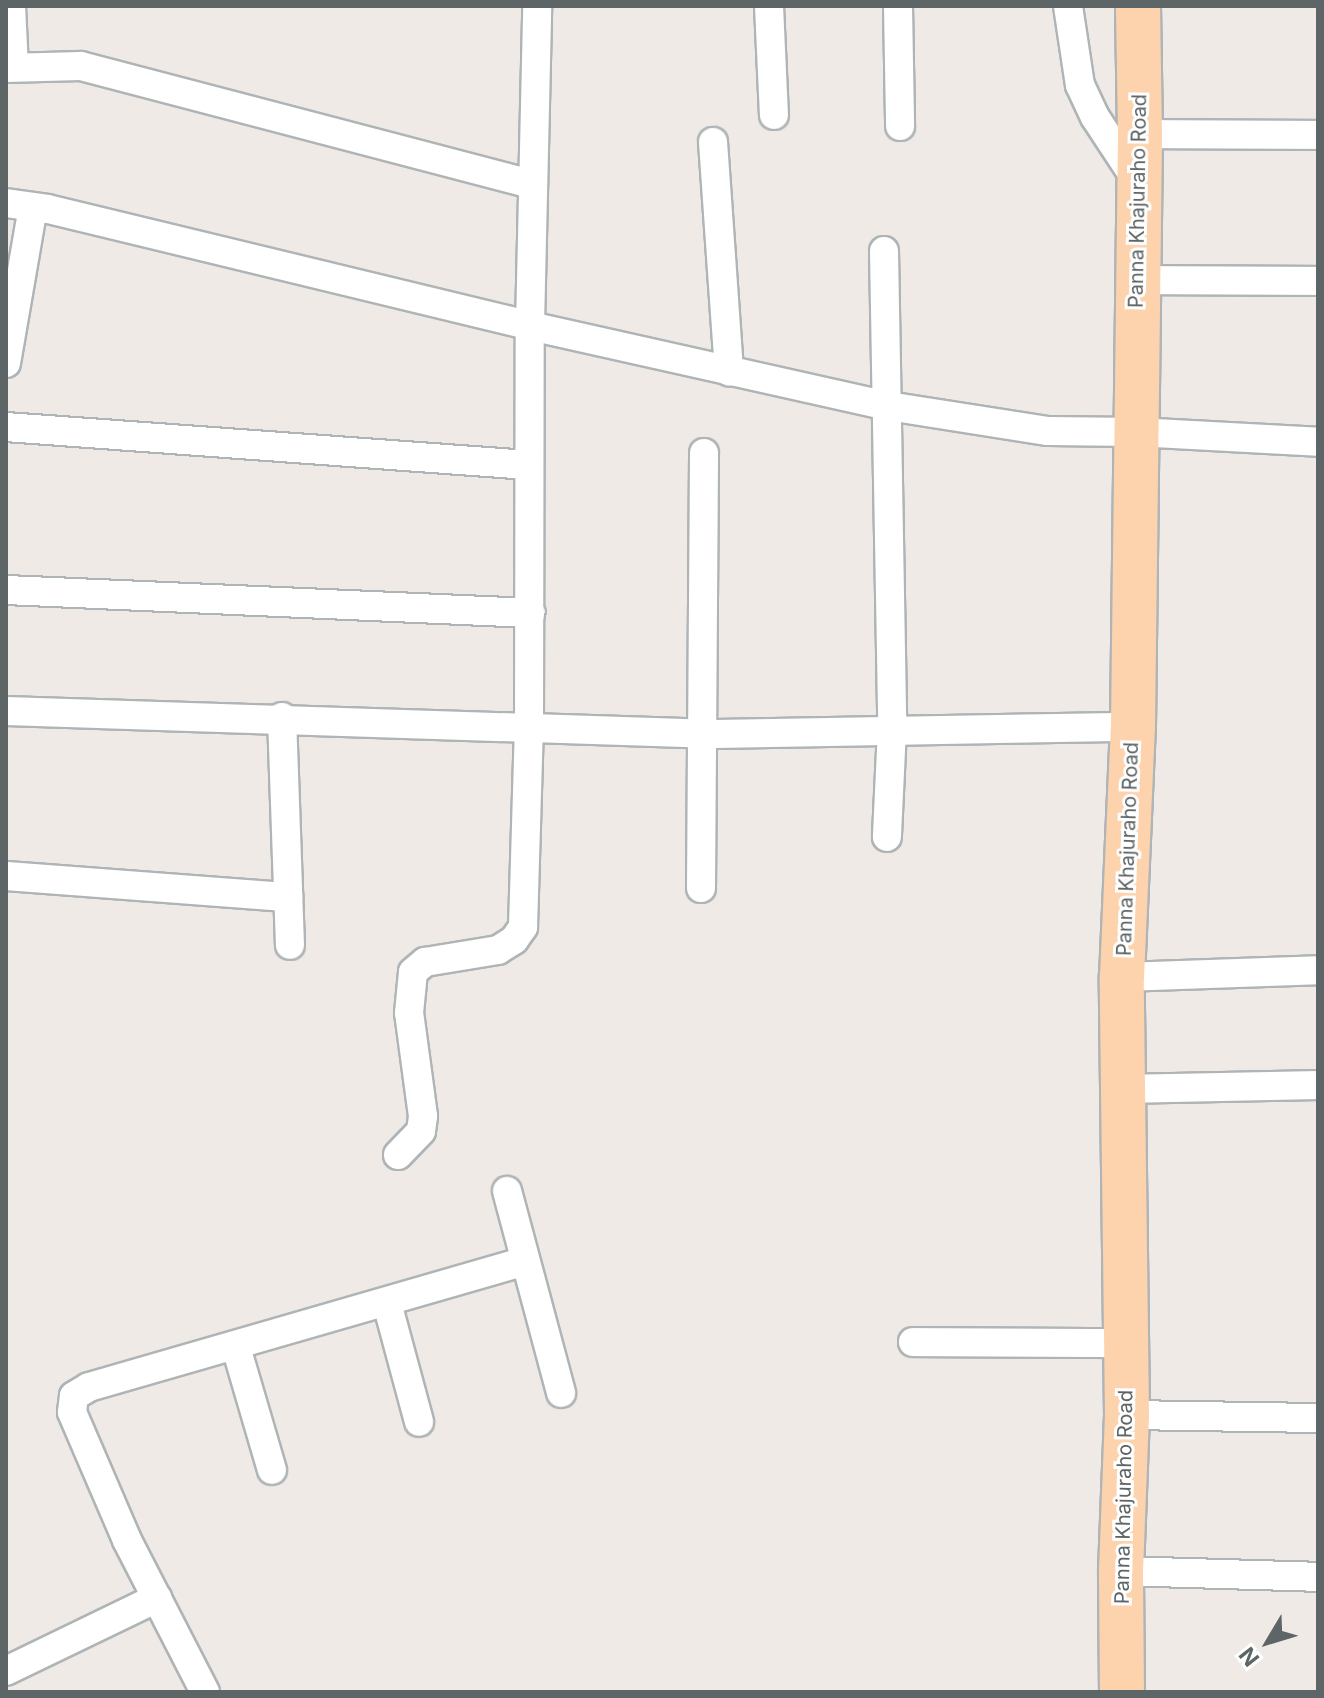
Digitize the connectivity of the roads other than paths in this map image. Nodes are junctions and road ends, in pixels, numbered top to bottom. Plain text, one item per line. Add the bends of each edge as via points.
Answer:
1 (11, 6) edge
2 (537, 6) edge
3 (769, 6) edge
4 (898, 6) edge
5 (1068, 6) edge
6 (1138, 6) edge
7 (10, 67) edge
8 (774, 115) dead end
9 (900, 126) dead end
10 (1140, 134) junction
11 (1318, 135) edge
12 (713, 142) dead end
13 (533, 185) junction
14 (1139, 185) junction
15 (20, 205) edge
16 (884, 251) dead end
17 (1137, 280) junction
18 (1318, 281) edge
19 (530, 326) junction
20 (6, 363) edge
21 (729, 371) junction
22 (888, 406) junction
23 (6, 427) edge
24 (1136, 432) junction
25 (1318, 442) edge
26 (704, 453) dead end
27 (529, 465) junction
28 (6, 590) edge
29 (530, 613) junction
30 (6, 711) edge
31 (282, 717) junction
32 (1133, 727) junction
33 (529, 729) junction
34 (892, 729) junction
35 (700, 733) junction
36 (887, 837) dead end
37 (6, 876) edge
38 (701, 888) dead end
39 (288, 897) junction
40 (290, 945) dead end
41 (1318, 970) edge
42 (1122, 977) junction
43 (1318, 1085) edge
44 (1124, 1089) junction
45 (398, 1155) dead end
46 (507, 1191) dead end
47 (523, 1262) junction
48 (387, 1303) junction
49 (913, 1342) dead end
50 (1125, 1343) junction
51 (236, 1347) junction
52 (561, 1393) dead end
53 (1127, 1415) junction
54 (1318, 1418) edge
55 (419, 1422) dead end
56 (272, 1470) dead end
57 (1121, 1571) junction
58 (1318, 1577) edge
59 (157, 1598) junction
60 (6, 1671) edge
61 (205, 1692) edge
62 (1122, 1692) edge

1 - 7 street
2 - 13 street
3 - 8 street
4 - 9 street
5 - 14 street via 1080,85
6 - 10 main road, Panna Khajuraho Road
7 - 13 street via 81,66
10 - 11 street
10 - 14 main road, Panna Khajuraho Road
12 - 21 street
13 - 19 street
14 - 17 main road, Panna Khajuraho Road
15 - 19 street
15 - 20 street
16 - 22 street
17 - 18 street
17 - 24 main road, Panna Khajuraho Road
19 - 21 street
19 - 27 street
21 - 22 street
22 - 24 street via 1048,431
22 - 34 street
23 - 27 street
24 - 25 street
24 - 32 main road, Panna Khajuraho Road
26 - 35 street
27 - 29 street
28 - 29 street
29 - 33 street
30 - 31 street
31 - 33 street
31 - 39 street
32 - 34 street
32 - 42 main road, Panna Khajuraho Road
33 - 35 street
33 - 45 street via 523,927 498,950 425,962 413,972 409,1013 423,1116 421,1131
34 - 35 street
34 - 36 street
35 - 38 street
37 - 39 street
39 - 40 street
41 - 42 street
42 - 44 main road, Panna Khajuraho Road
43 - 44 street
44 - 50 main road, Panna Khajuraho Road
46 - 47 street
47 - 48 street
47 - 52 street
48 - 51 street
48 - 55 street
49 - 50 street
50 - 53 main road, Panna Khajuraho Road
51 - 56 street
51 - 59 street via 89,1387 74,1396 72,1412
53 - 54 street
53 - 57 main road, Panna Khajuraho Road
57 - 58 street
57 - 62 main road, Panna Khajuraho Road
59 - 60 street
59 - 61 street

